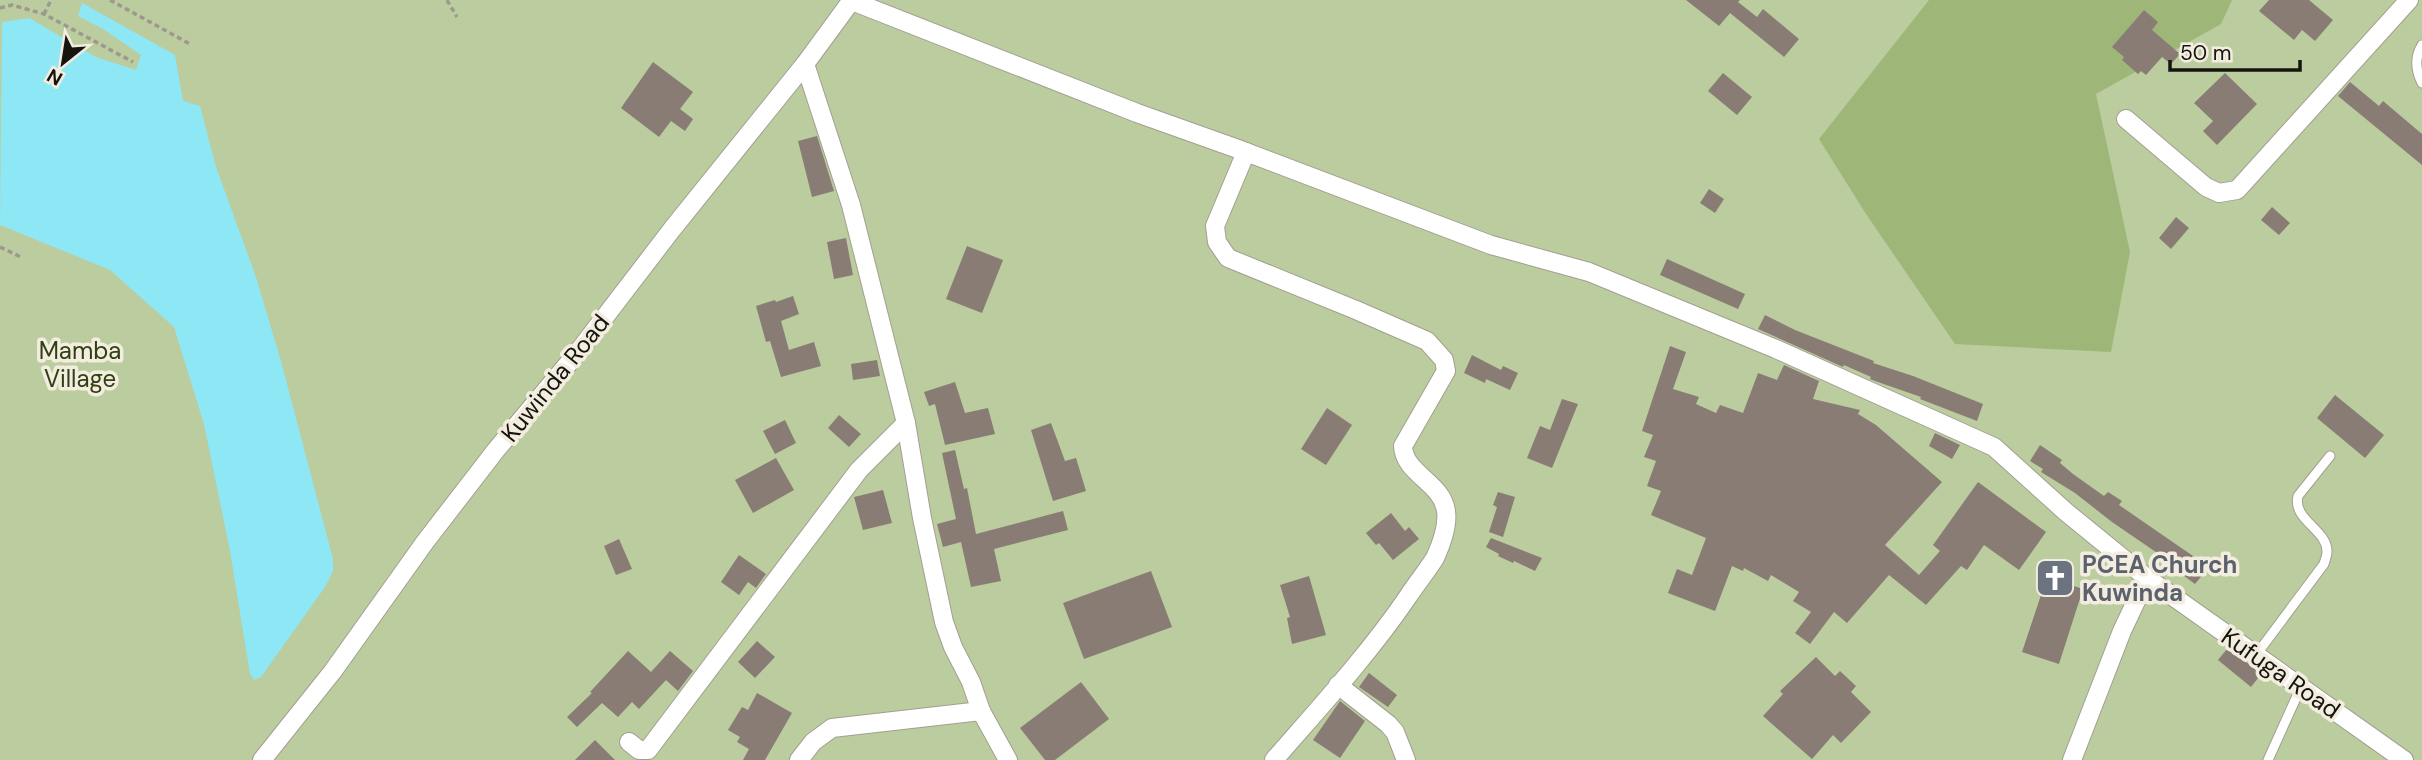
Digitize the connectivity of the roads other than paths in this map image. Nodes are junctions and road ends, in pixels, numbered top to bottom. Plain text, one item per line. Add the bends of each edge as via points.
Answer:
1 (852, 0) edge
2 (2409, 0) edge
3 (2422, 46) edge
4 (805, 64) junction
5 (2422, 83) edge
6 (2126, 120) dead end
7 (1247, 152) junction
8 (905, 423) junction
9 (2330, 456) dead end
10 (2147, 578) junction
11 (2256, 655) junction
12 (1338, 685) junction
13 (2301, 687) junction
14 (981, 711) junction
15 (629, 742) dead end
16 (262, 760) edge
17 (799, 760) edge
18 (1008, 760) edge
19 (1274, 760) edge
20 (1406, 760) edge
21 (2072, 760) edge
22 (2268, 760) edge
23 (2404, 760) edge

1 - 4 street, Kuwinda Road
1 - 7 street, Kufuga Road
2 - 6 street via 2237,190 2219,193 2206,187
3 - 5 lane via 2416,71
4 - 8 street via 851,205
4 - 16 street, Kuwinda Road via 496,450
7 - 10 street, Kufuga Road via 1490,245 1589,272 1994,447
7 - 12 street via 1215,226 1217,242 1228,258 1427,341 1444,360 1446,370 1403,446 1408,463 1436,489 1446,510 1443,535 1435,557 1382,634
8 - 14 street via 944,622
8 - 15 street via 859,470 648,750
9 - 11 lane via 2296,502 2325,543 2324,564
10 - 11 street, Kufuga Road
10 - 21 street
11 - 13 street, Kufuga Road
12 - 19 street
12 - 20 street via 1388,724
13 - 22 lane
13 - 23 street, Kufuga Road
14 - 17 street via 832,728 813,741
14 - 18 street

